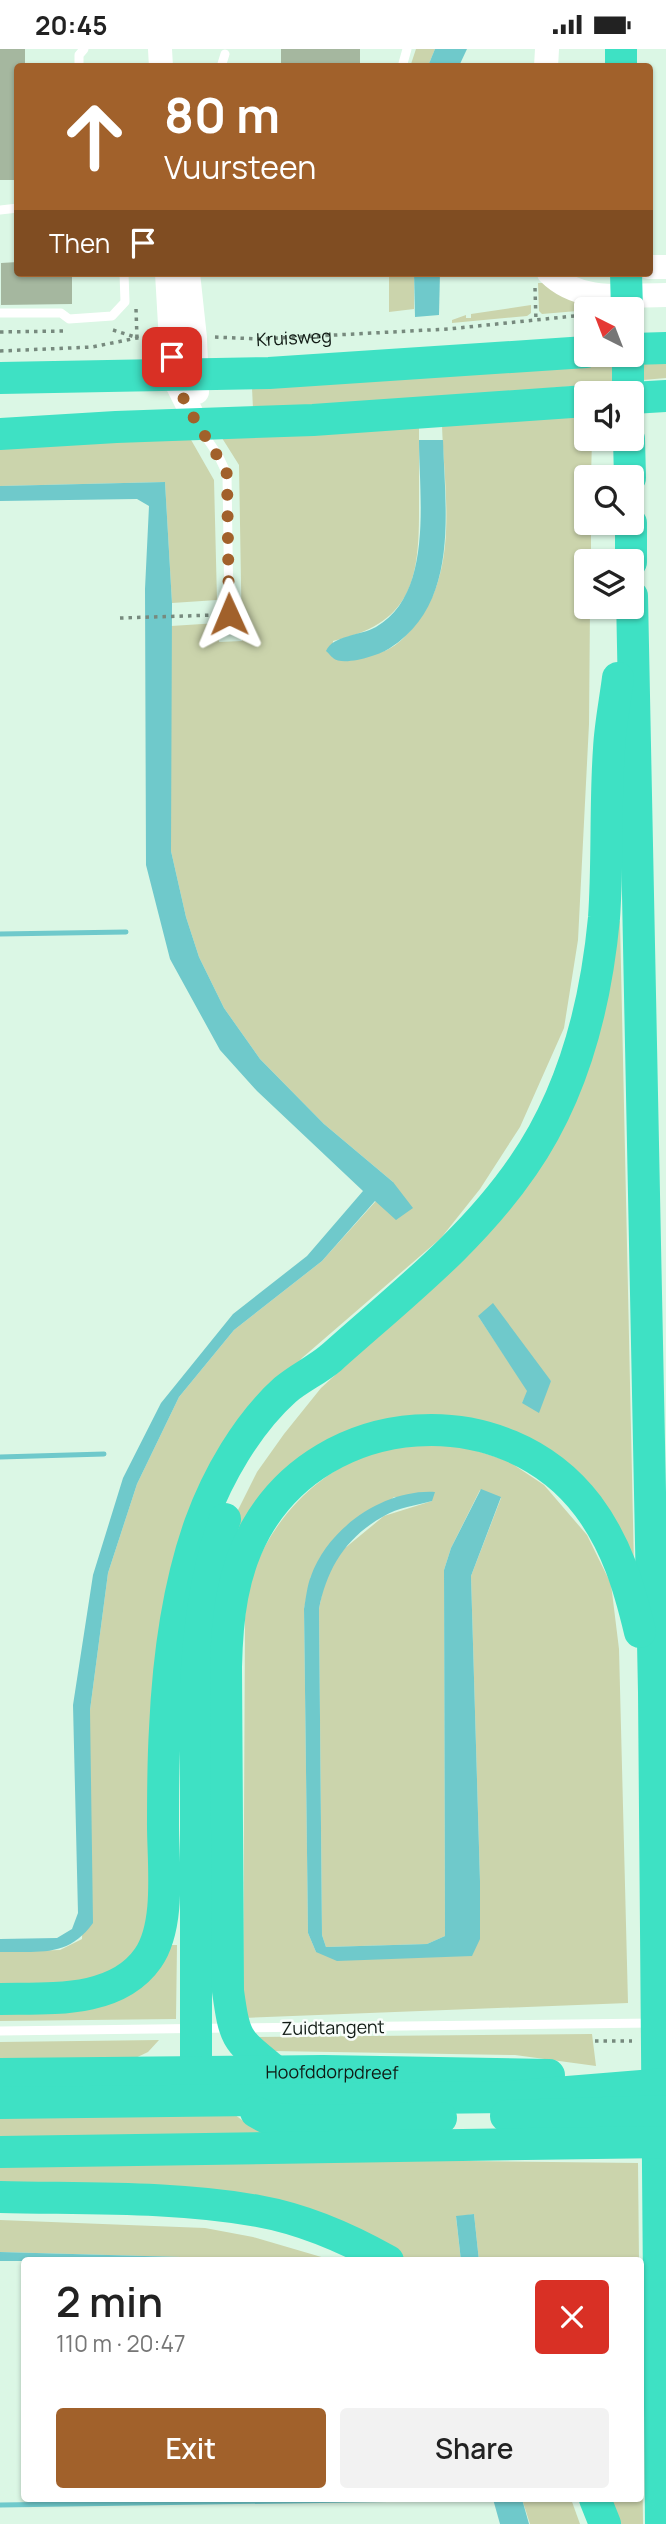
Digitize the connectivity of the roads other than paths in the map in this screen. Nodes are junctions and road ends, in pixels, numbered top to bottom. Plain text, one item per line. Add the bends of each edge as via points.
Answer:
1 (225, 54) dead end
2 (222, 63) edge
3 (124, 277) edge
4 (168, 277) edge
5 (188, 277) edge
6 (544, 277) edge
7 (626, 277) edge
8 (666, 295) edge
9 (576, 297) edge
10 (588, 297) edge
11 (627, 297) edge
12 (0, 313) edge
13 (183, 339) junction
14 (666, 348) edge
15 (644, 349) edge
16 (574, 353) edge
17 (185, 376) junction
18 (0, 378) edge
19 (666, 396) edge
20 (644, 397) edge
21 (574, 402) edge
22 (197, 425) junction
23 (0, 434) edge
24 (229, 614) road end
25 (625, 619) edge
26 (632, 619) edge
27 (322, 1365) junction
28 (654, 1692) junction
29 (0, 1999) edge
30 (666, 2023) edge
31 (196, 2028) junction
32 (233, 2028) junction
33 (0, 2031) edge
34 (196, 2071) junction
35 (275, 2071) junction
36 (0, 2074) edge
37 (666, 2078) edge
38 (666, 2084) edge
39 (236, 2100) junction
40 (138, 2101) junction
41 (0, 2103) edge
42 (599, 2105) junction
43 (666, 2111) edge
44 (666, 2142) edge
45 (0, 2152) edge
46 (0, 2197) edge
47 (381, 2257) edge
48 (596, 2502) edge
49 (605, 2524) edge
50 (661, 2524) edge

1 - 2 lane
3 - 12 lane via 125,302 112,316 69,319 61,313
4 - 13 street
5 - 13 street
6 - 9 street via 562,284
7 - 11 highway
8 - 10 street
13 - 17 street
14 - 15 highway
16 - 17 highway, Kruisweg
17 - 18 highway, Kruisweg
17 - 22 street
19 - 20 highway
21 - 22 highway
22 - 23 highway
22 - 24 lane via 227,474
25 - 27 highway via 609,747 604,917 593,1000 572,1069 525,1164 485,1216 442,1261
26 - 28 highway
27 - 29 highway via 286,1389 262,1415 222,1477 200,1523 186,1571 166,1702 163,1917 149,1958 124,1982 109,1989 57,1998
27 - 31 highway via 254,1452 231,1503 206,1585 196,1684
28 - 32 highway via 618,1554 572,1487 536,1459 478,1434 408,1431 339,1451 295,1481 250,1541 227,1625 228,1991
28 - 50 highway
30 - 32 lane, Zuidtangent
31 - 32 lane, Zuidtangent
31 - 33 lane, Zuidtangent
31 - 34 highway
32 - 35 highway via 244,2046
34 - 35 highway, Hoofddorpdreef
34 - 36 highway, Hoofddorpdreef
34 - 39 highway, Hoofddorpdreef
34 - 40 highway
35 - 42 highway, Hoofddorpdreef
37 - 42 highway, Hoofddorpdreef
38 - 42 highway, Hoofddorpdreef
39 - 40 highway
39 - 42 highway, Hoofddorpdreef via 267,2118 303,2121
40 - 41 highway
42 - 43 highway, Hoofddorpdreef
42 - 44 highway, Hoofddorpdreef
42 - 45 highway, Hoofddorpdreef
46 - 47 highway via 172,2201 260,2211 312,2227
48 - 49 highway

